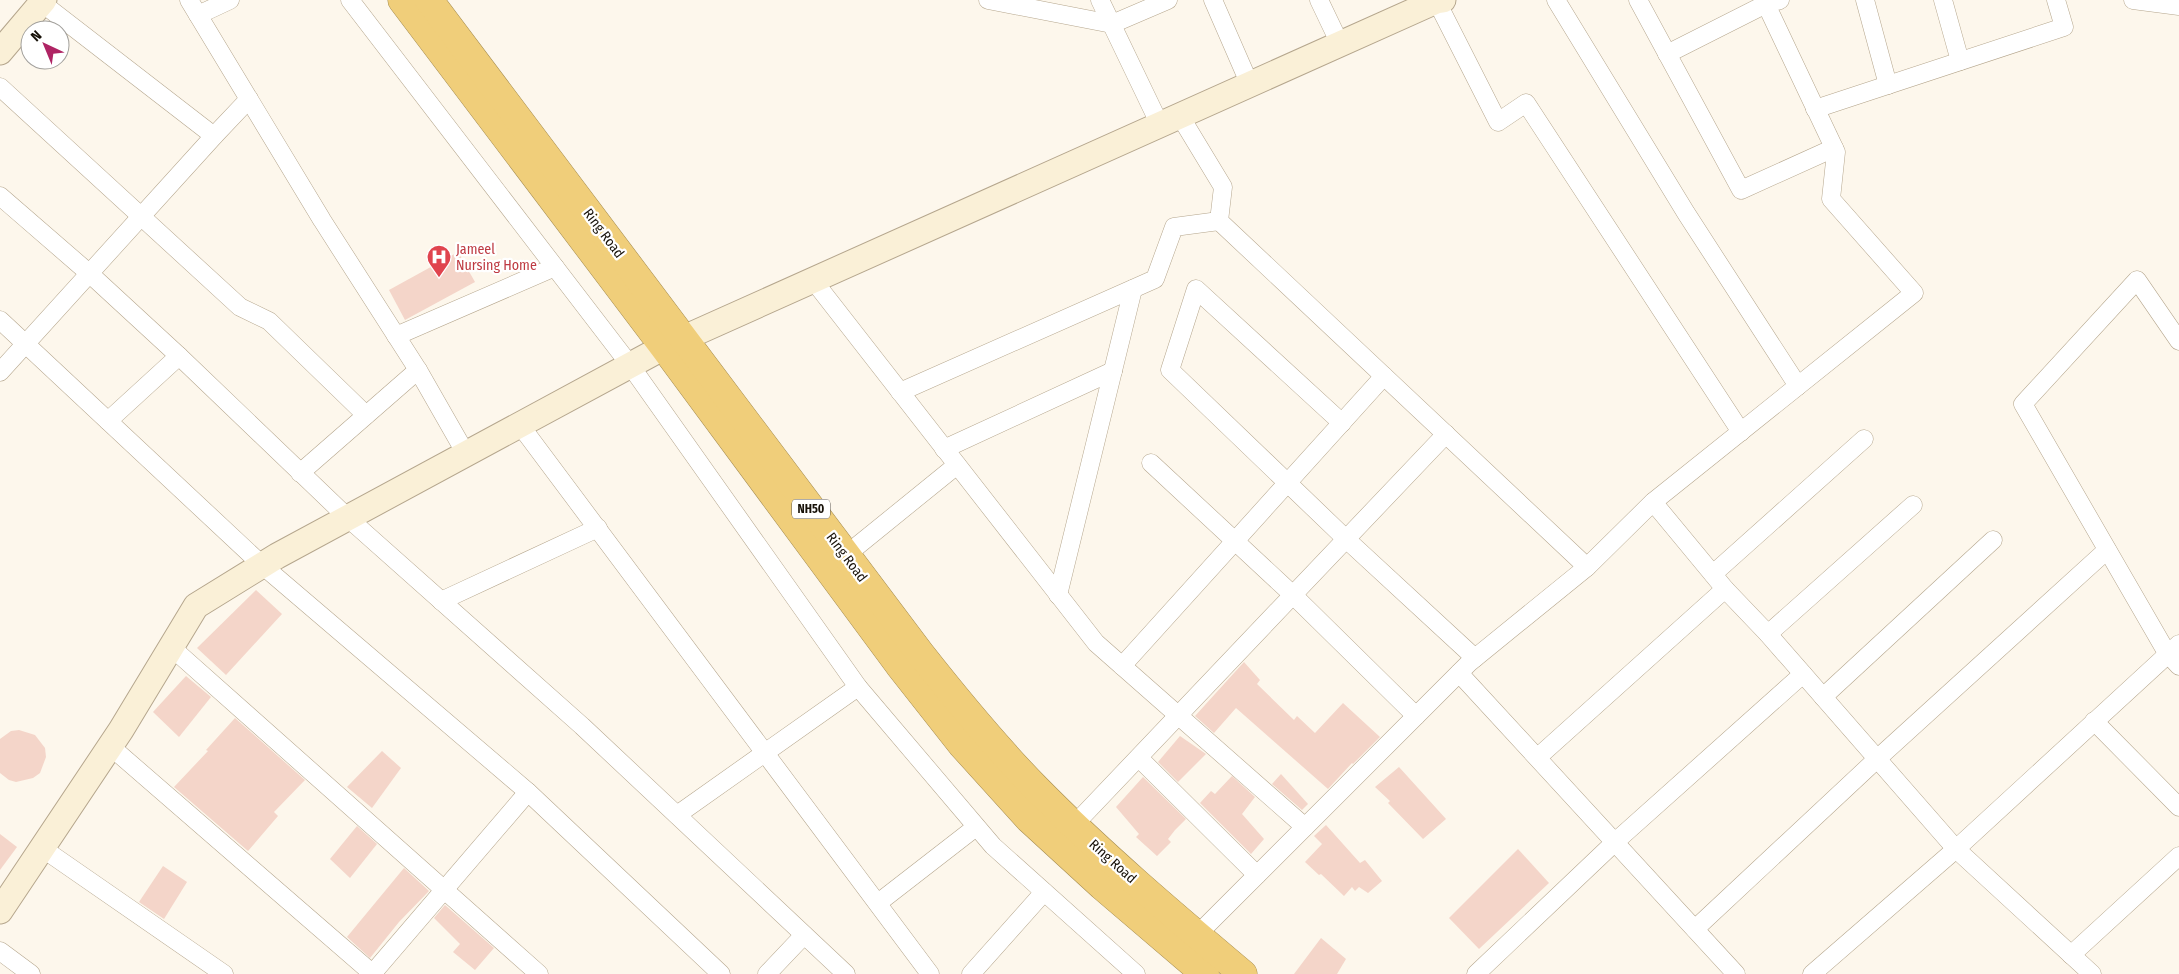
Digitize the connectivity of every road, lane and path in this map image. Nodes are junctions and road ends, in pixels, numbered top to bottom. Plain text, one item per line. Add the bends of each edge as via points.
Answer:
1 (189, 0) edge
2 (230, 0) edge
3 (350, 0) edge
4 (402, 0) edge
5 (429, 0) edge
6 (988, 0) edge
7 (1100, 0) edge
8 (1168, 0) edge
9 (1213, 0) edge
10 (1319, 0) edge
11 (1438, 0) edge
12 (1556, 0) edge
13 (1638, 0) edge
14 (1865, 0) edge
15 (1943, 0) edge
16 (2057, 0) edge
17 (2133, 0) edge
18 (41, 1) edge
19 (1770, 1) edge
20 (2179, 6) edge
21 (198, 15) junction
22 (1112, 24) junction
23 (1340, 44) junction
24 (0, 52) edge
25 (1668, 54) junction
26 (1960, 61) junction
27 (1250, 85) junction
28 (1888, 85) junction
29 (0, 87) edge
30 (249, 99) junction
31 (1815, 109) junction
32 (1170, 120) junction
33 (214, 136) junction
34 (1834, 148) junction
35 (0, 196) edge
36 (142, 216) junction
37 (1218, 220) junction
38 (555, 267) junction
39 (90, 274) junction
40 (813, 280) junction
41 (1133, 289) junction
42 (0, 320) edge
43 (396, 336) junction
44 (2179, 341) edge
45 (673, 343) junction
46 (26, 344) junction
47 (179, 356) junction
48 (630, 366) junction
49 (418, 370) junction
50 (1113, 371) junction
51 (0, 372) edge
52 (1384, 376) junction
53 (1798, 386) junction
54 (900, 392) junction
55 (366, 415) junction
56 (108, 421) junction
57 (1342, 423) junction
58 (520, 424) junction
59 (1741, 432) junction
60 (1446, 434) junction
61 (1864, 439) dead end
62 (944, 449) junction
63 (466, 454) junction
64 (1152, 463) dead end
65 (957, 465) junction
66 (300, 472) junction
67 (1288, 482) junction
68 (1653, 502) junction
69 (1913, 505) dead end
70 (348, 518) junction
71 (598, 528) junction
72 (1346, 539) junction
73 (1993, 540) dead end
74 (1234, 542) junction
75 (2108, 550) junction
76 (846, 555) junction
77 (262, 565) junction
78 (1586, 567) junction
79 (1713, 574) junction
80 (1725, 589) junction
81 (1058, 595) junction
82 (1293, 596) junction
83 (441, 600) junction
84 (1768, 634) junction
85 (171, 647) junction
86 (2175, 654) edge
87 (1475, 658) junction
88 (1122, 666) junction
89 (1459, 673) junction
90 (1803, 674) junction
91 (858, 687) junction
92 (1823, 697) junction
93 (1179, 716) junction
94 (1416, 716) junction
95 (2094, 720) junction
96 (110, 746) junction
97 (765, 753) junction
98 (1138, 758) junction
99 (1538, 758) junction
100 (1877, 759) junction
101 (528, 792) junction
102 (2179, 807) edge
103 (677, 815) junction
104 (1074, 825) junction
105 (976, 827) junction
106 (1305, 827) junction
107 (1615, 842) junction
108 (42, 848) junction
109 (1956, 848) junction
110 (2179, 856) edge
111 (1257, 875) junction
112 (445, 889) junction
113 (1044, 892) junction
114 (2, 901) edge
115 (878, 903) junction
116 (1695, 929) junction
117 (804, 935) junction
118 (1197, 935) junction
119 (0, 951) edge
120 (2071, 955) junction
121 (30, 974) edge
122 (224, 974) edge
123 (372, 974) edge
124 (539, 974) edge
125 (721, 974) edge
126 (767, 974) edge
127 (846, 974) edge
128 (930, 974) edge
129 (971, 974) edge
130 (1136, 974) edge
131 (1206, 974) edge
132 (1243, 974) edge
133 (1476, 974) edge
134 (1736, 974) edge
135 (1812, 974) edge
136 (2092, 974) edge

1 - 21 street
2 - 21 street
3 - 38 street
4 - 45 highway, Ring Road / NH50
5 - 45 highway, Ring Road / NH50
6 - 22 street
7 - 22 street
8 - 22 street
9 - 27 street
10 - 23 street
11 - 23 street
11 - 59 street via 1498,122 1526,102
12 - 53 street via 1686,213
13 - 25 street
14 - 28 street
15 - 26 street
16 - 26 street via 2064,26
17 - 20 street
18 - 24 street
18 - 33 street
19 - 25 street
19 - 31 street
21 - 30 street
22 - 32 street
23 - 27 street
25 - 34 street via 1741,190
26 - 28 street
27 - 32 street
28 - 31 street
29 - 36 street
30 - 33 street
30 - 43 street
31 - 34 street
32 - 37 street via 1224,187
32 - 40 street
33 - 36 street
34 - 53 street via 1831,199 1914,293
35 - 39 street
36 - 39 street
36 - 55 street via 240,306 269,321
37 - 41 street via 1174,227 1155,279
37 - 52 street
38 - 43 street
38 - 48 street
39 - 46 street
39 - 47 street
40 - 45 street
40 - 54 street
41 - 50 street
41 - 54 street
42 - 46 street
43 - 49 street
44 - 75 street via 2137,280 2022,404
45 - 48 street
45 - 76 highway, Ring Road / NH50
45 - 131 highway, Ring Road / NH50 via 822,563 962,745 1029,819
46 - 51 street
46 - 56 street
47 - 56 street
47 - 66 street
48 - 58 street
48 - 91 street
49 - 55 street
49 - 63 street
50 - 62 street
50 - 81 street
52 - 57 street
52 - 60 street
53 - 59 street
54 - 62 street
55 - 66 street
56 - 77 street
57 - 67 street
57 - 67 street via 1196,289 1170,370
58 - 63 street
58 - 71 street
59 - 68 street
60 - 72 street
60 - 78 street
61 - 79 street
62 - 65 street
63 - 70 street
64 - 74 street
65 - 76 street
65 - 81 street
66 - 70 street
67 - 72 street
67 - 74 street
68 - 78 street
68 - 79 street
69 - 84 street
70 - 77 street
70 - 83 street
71 - 83 street
71 - 97 street
72 - 82 street
72 - 87 street
73 - 92 street
74 - 82 street
74 - 88 street
75 - 86 street
75 - 100 street
76 - 104 highway, Ring Road / NH50 via 976,724
77 - 85 street via 196,606
77 - 101 street
78 - 87 street
79 - 80 street
80 - 84 street
80 - 99 street
81 - 88 street via 1096,643
82 - 93 street
82 - 94 street
83 - 103 street
84 - 90 street
85 - 96 street
85 - 112 street
86 - 95 street
87 - 89 street
88 - 93 street
89 - 94 street
89 - 99 street
90 - 92 street
90 - 107 street
91 - 97 street
91 - 105 street
92 - 100 street
93 - 98 street
93 - 106 street
94 - 106 street
95 - 102 street
95 - 109 street
96 - 108 street
96 - 123 street
97 - 103 street
97 - 115 street
98 - 104 street
98 - 111 street
99 - 107 street
100 - 109 street
100 - 116 street
101 - 112 street
101 - 125 street
103 - 117 street
104 - 118 highway, Ring Road / NH50
105 - 113 street via 992,846
105 - 115 street
106 - 111 street
107 - 116 street
107 - 133 street
108 - 114 street
108 - 122 street
109 - 120 street
109 - 135 street
110 - 120 street
111 - 118 street
112 - 123 street
112 - 124 street
113 - 129 street
113 - 130 street
115 - 128 street
116 - 134 street
117 - 126 street
117 - 127 street
118 - 132 highway, Ring Road / NH50
119 - 121 street
120 - 136 street

